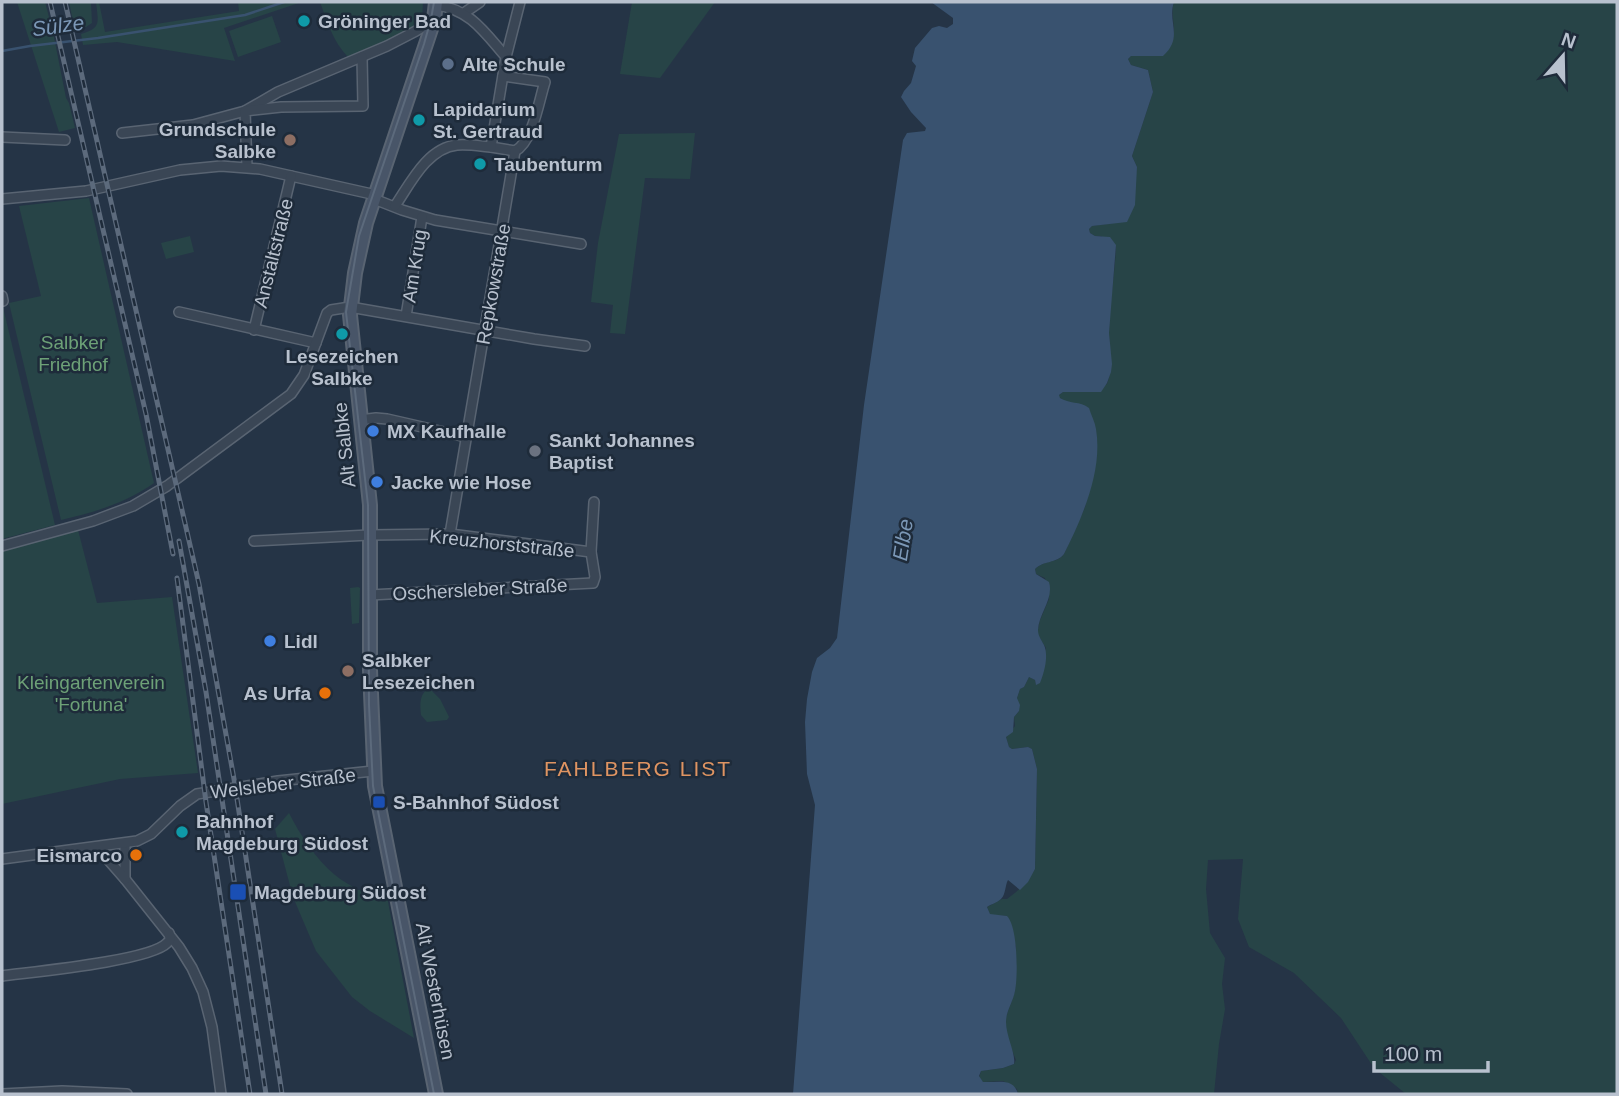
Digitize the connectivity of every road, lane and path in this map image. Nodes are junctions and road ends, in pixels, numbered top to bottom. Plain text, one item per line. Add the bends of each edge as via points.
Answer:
1 (480, 2) edge
2 (520, 2) edge
3 (436, 4) edge
4 (464, 13) junction
5 (434, 20) junction
6 (362, 57) junction
7 (506, 57) junction
8 (503, 76) junction
9 (245, 111) junction
10 (122, 133) dead end
11 (2, 137) edge
12 (65, 140) dead end
13 (491, 147) junction
14 (515, 151) junction
15 (247, 167) junction
16 (291, 176) junction
17 (375, 197) junction
18 (2, 199) edge
19 (395, 206) junction
20 (422, 216) junction
21 (502, 232) junction
22 (581, 244) dead end
23 (350, 307) junction
24 (179, 312) dead end
25 (406, 316) junction
26 (254, 330) junction
27 (484, 330) junction
28 (316, 343) junction
29 (585, 346) dead end
30 (360, 420) junction
31 (466, 438) junction
32 (594, 502) dead end
33 (450, 534) junction
34 (371, 535) junction
35 (254, 541) dead end
36 (2, 545) edge
37 (591, 552) junction
38 (370, 595) junction
39 (373, 771) junction
40 (125, 844) junction
41 (97, 847) junction
42 (2, 859) edge
43 (125, 879) junction
44 (396, 895) joint
45 (169, 933) junction
46 (2, 976) edge
47 (2, 1094) edge
48 (127, 1094) edge
49 (221, 1094) edge
50 (436, 1094) edge

1 - 4 street
2 - 7 street
3 - 4 street
3 - 5 main road, Alt Salbke
4 - 7 street
5 - 6 street
5 - 17 main road, Alt Salbke
6 - 9 street
6 - 9 street via 363,106
7 - 8 street
8 - 13 street
8 - 14 street, Repkowstraße via 545,82 530,132
9 - 10 street via 193,125
9 - 15 street
11 - 12 street
13 - 14 street
13 - 19 street via 459,145 440,151 425,163
14 - 21 street, Repkowstraße
15 - 16 street
15 - 18 street via 194,168 86,191
16 - 17 street
16 - 26 street, Anstaltstraße
17 - 19 street
17 - 23 main road, Alt Salbke via 361,242
19 - 20 street
20 - 21 street
20 - 25 street, Am Krug
21 - 22 street
21 - 27 street, Repkowstraße
23 - 25 street
23 - 28 street via 327,313
23 - 30 main road, Alt Salbke
24 - 26 street, Anstaltstraße
25 - 27 street
26 - 28 street, Anstaltstraße
27 - 29 street
27 - 31 street, Repkowstraße
28 - 36 street via 291,394 167,486 106,517
30 - 31 street via 387,419
30 - 34 main road, Alt Salbke
31 - 33 street, Repkowstraße
32 - 37 street
33 - 34 street, Kreuzhorststraße
33 - 37 street, Kreuzhorststraße
34 - 35 street, Kreuzhorststraße
34 - 38 main road, Alt Salbke
37 - 38 street, Oschersleber Straße via 596,579 590,584
38 - 39 main road, Alt Salbke
39 - 40 street, Welsleber Straße via 197,794 146,837
39 - 44 main road, Alt Salbke
40 - 41 street, Welsleber Straße
40 - 43 street
41 - 42 street, Welsleber Straße
41 - 43 street
43 - 45 street
44 - 50 main road, Alt Westerhüsen
45 - 46 street via 167,943 137,955
45 - 49 street via 189,961 202,992
47 - 48 street

